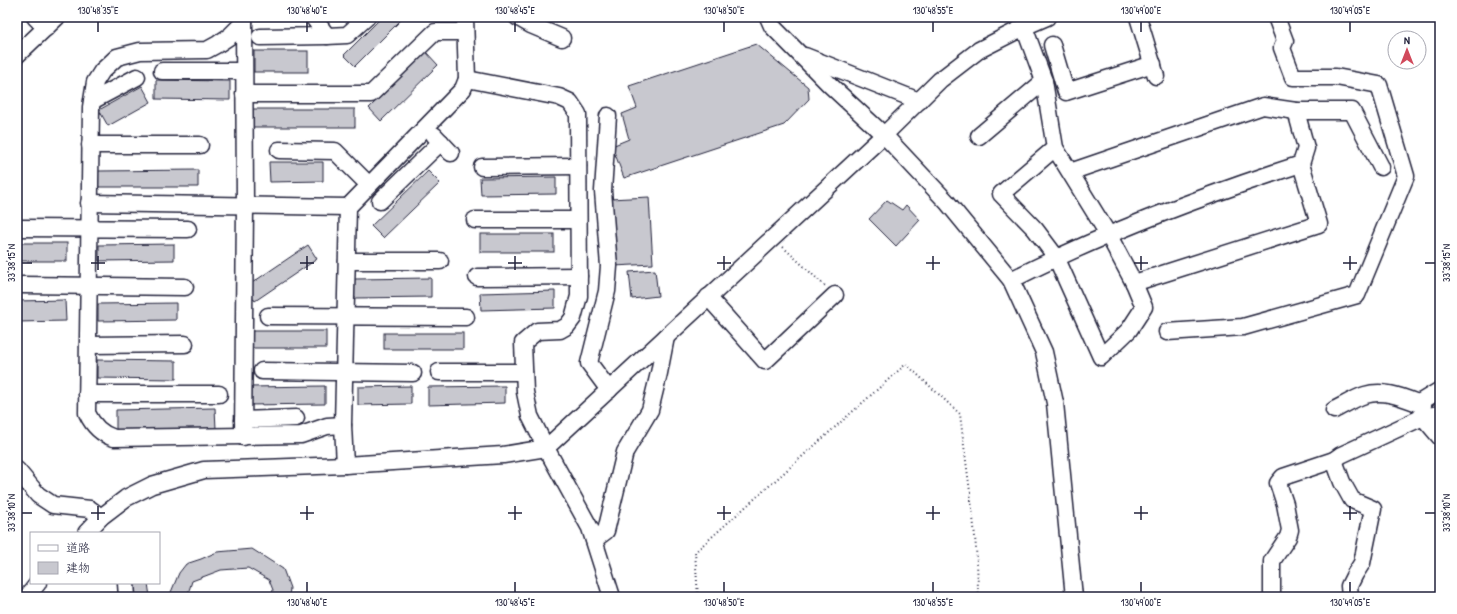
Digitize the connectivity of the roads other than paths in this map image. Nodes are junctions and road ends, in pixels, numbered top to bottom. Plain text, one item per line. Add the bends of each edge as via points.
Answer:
1 (313, 17) edge
2 (367, 17) edge
3 (517, 17) edge
4 (768, 17) edge
5 (1047, 17) edge
6 (1138, 17) edge
7 (1276, 17) edge
8 (244, 19) edge
9 (46, 21) edge
10 (443, 25) edge
11 (465, 25) edge
12 (1024, 27) junction
13 (327, 36) junction
14 (260, 37) dead end
15 (562, 38) dead end
16 (1052, 45) dead end
17 (800, 54) junction
18 (17, 55) edge
19 (162, 71) dead end
20 (244, 71) junction
21 (137, 77) dead end
22 (467, 79) junction
23 (1044, 81) junction
24 (244, 94) junction
25 (92, 101) junction
26 (918, 101) junction
27 (1296, 111) junction
28 (608, 116) dead end
29 (426, 127) junction
30 (884, 135) junction
31 (979, 136) dead end
32 (90, 145) junction
33 (200, 145) dead end
34 (1055, 148) junction
35 (279, 150) dead end
36 (1301, 164) junction
37 (578, 166) junction
38 (482, 167) dead end
39 (1381, 167) dead end
40 (1070, 172) junction
41 (369, 185) junction
42 (380, 201) dead end
43 (89, 203) junction
44 (245, 206) junction
45 (348, 207) junction
46 (475, 220) dead end
47 (578, 220) junction
48 (17, 228) edge
49 (89, 228) junction
50 (188, 229) dead end
51 (1108, 234) junction
52 (1056, 257) junction
53 (347, 261) junction
54 (440, 261) dead end
55 (579, 276) junction
56 (477, 277) dead end
57 (1011, 280) junction
58 (1134, 283) junction
59 (22, 285) dead end
60 (88, 286) junction
61 (185, 287) dead end
62 (835, 295) road end
63 (708, 297) junction
64 (268, 316) dead end
65 (345, 316) junction
66 (466, 317) dead end
67 (1167, 332) dead end
68 (666, 337) junction
69 (185, 344) dead end
70 (88, 345) junction
71 (262, 371) dead end
72 (344, 372) junction
73 (439, 372) dead end
74 (524, 372) junction
75 (412, 373) dead end
76 (609, 390) junction
77 (1440, 390) edge
78 (87, 394) junction
79 (219, 394) dead end
80 (1334, 410) dead end
81 (1423, 411) junction
82 (1440, 414) edge
83 (296, 418) dead end
84 (243, 420) junction
85 (343, 425) junction
86 (243, 436) junction
87 (1440, 437) edge
88 (546, 448) junction
89 (1334, 460) junction
90 (345, 465) junction
91 (17, 470) edge
92 (101, 517) junction
93 (87, 532) edge
94 (594, 540) junction
95 (37, 584) edge
96 (126, 584) edge
97 (27, 597) edge
98 (127, 597) edge
99 (612, 597) edge
100 (1074, 597) edge
101 (1272, 597) edge
102 (1350, 597) edge

1 - 13 street
2 - 13 street via 347,35
3 - 15 street
4 - 17 street via 772,26
5 - 12 street
6 - 16 street via 1155,70 1066,92
7 - 67 street via 1285,41 1282,48 1293,77 1336,77 1379,85 1406,176 1357,295 1243,327
8 - 20 street
8 - 25 street via 230,36 207,50 140,51 117,57 102,70 95,82
9 - 18 street
10 - 11 street
10 - 24 street via 371,94
11 - 22 street
12 - 23 street
12 - 26 street via 979,50
13 - 14 street
17 - 26 street
17 - 30 street
19 - 20 street
20 - 24 street
21 - 25 street
22 - 29 street via 464,89
22 - 37 street via 559,97 570,102 578,114
23 - 31 street
23 - 34 street
24 - 44 street
25 - 32 street
26 - 30 street
27 - 36 street via 1306,148
27 - 39 street via 1352,111
27 - 40 street via 1263,106
28 - 76 street via 603,191 610,266 607,291 589,363
29 - 41 street
29 - 42 street via 446,148
30 - 57 street via 949,204
30 - 63 street
32 - 33 street
32 - 43 street
34 - 40 street
34 - 52 street via 1001,194 1035,229
35 - 41 street via 335,151
36 - 51 street via 1230,187
36 - 58 street via 1319,224
37 - 38 street
37 - 47 street
40 - 51 street
41 - 45 street
43 - 44 street
43 - 49 street
44 - 45 street
44 - 84 street
45 - 53 street
46 - 47 street
47 - 55 street
48 - 49 street
49 - 50 street
49 - 60 street
51 - 52 street
51 - 58 street
52 - 57 street
52 - 58 street via 1101,357 1129,330 1144,307
53 - 54 street
53 - 65 street
55 - 56 street
55 - 74 street via 579,296 573,318 560,330 537,332 523,343
57 - 100 street via 1044,352 1055,403
59 - 60 street
60 - 61 street
60 - 70 street
62 - 63 street via 765,361
63 - 68 street
64 - 65 street
65 - 66 street
65 - 72 street
68 - 76 street
68 - 94 street via 650,410 625,452 606,531
69 - 70 street
70 - 78 street
71 - 72 street
72 - 75 street
72 - 85 street
73 - 74 street
74 - 88 street via 530,416
76 - 88 street
77 - 81 street via 1422,401
78 - 79 street
78 - 86 street via 87,413 92,424 106,436
80 - 81 street via 1365,395 1381,393 1395,394
81 - 82 street
81 - 87 street
81 - 89 street
83 - 84 street
84 - 86 street
85 - 86 street via 327,426 301,435
85 - 90 street
88 - 90 street via 503,455
88 - 94 street via 590,528
89 - 101 street via 1283,477 1278,483 1290,530 1272,561
89 - 102 street via 1352,500 1373,509 1362,563 1349,586
90 - 92 street via 204,470 152,485 126,498
91 - 92 street via 38,495 53,505 90,509
92 - 93 street
94 - 99 street
95 - 97 street
96 - 98 street

